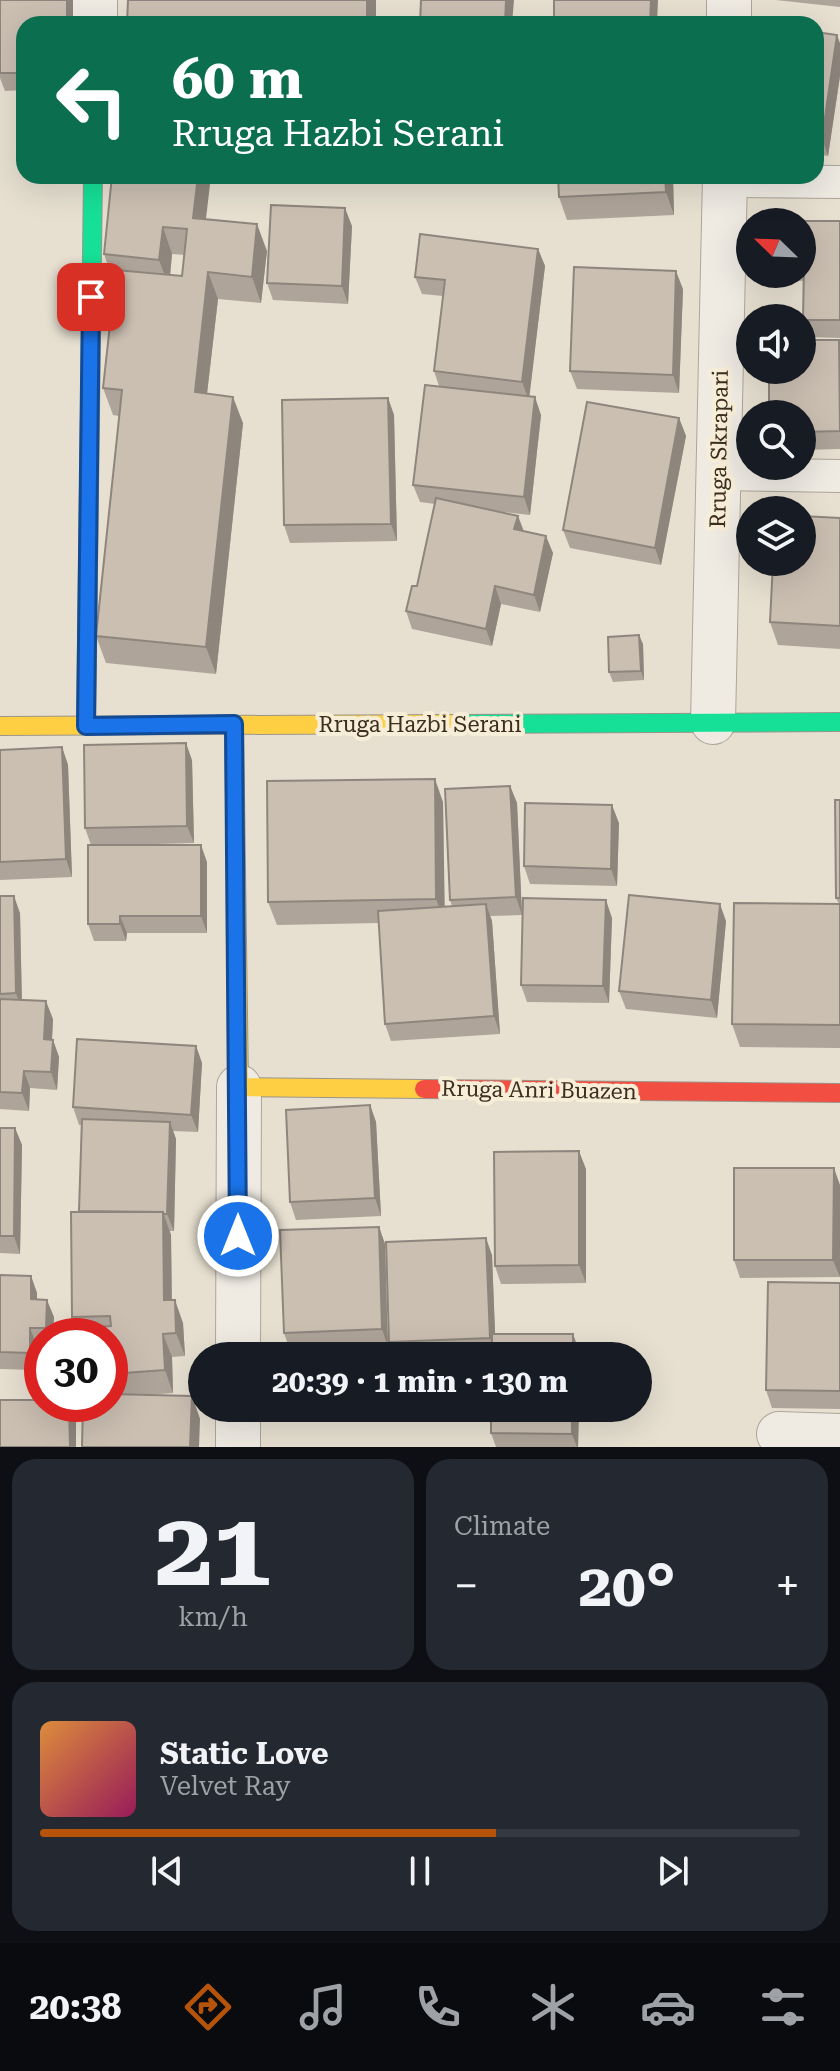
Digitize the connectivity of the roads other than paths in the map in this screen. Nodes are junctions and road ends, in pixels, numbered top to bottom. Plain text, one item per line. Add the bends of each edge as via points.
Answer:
1 (93, 184) edge
2 (725, 184) edge
3 (719, 474) junction
4 (840, 476) edge
5 (713, 722) junction
6 (840, 722) edge
7 (234, 724) junction
8 (0, 726) edge
9 (86, 726) junction
10 (239, 1087) junction
11 (840, 1093) edge
12 (238, 1342) edge
13 (238, 1422) edge
14 (779, 1434) dead end
15 (840, 1436) edge
16 (238, 1447) edge

1 - 9 street
2 - 3 street, Rruga Skrapari
3 - 4 lane
3 - 5 street, Rruga Skrapari
5 - 6 street, Rruga Hazbi Serani
5 - 7 street, Rruga Hazbi Serani
7 - 9 street, Rruga Hazbi Serani
7 - 10 street
8 - 9 street, Rruga Hazbi Serani
10 - 11 street, Rruga Anri Buazen
10 - 12 street
13 - 16 street
14 - 15 street

